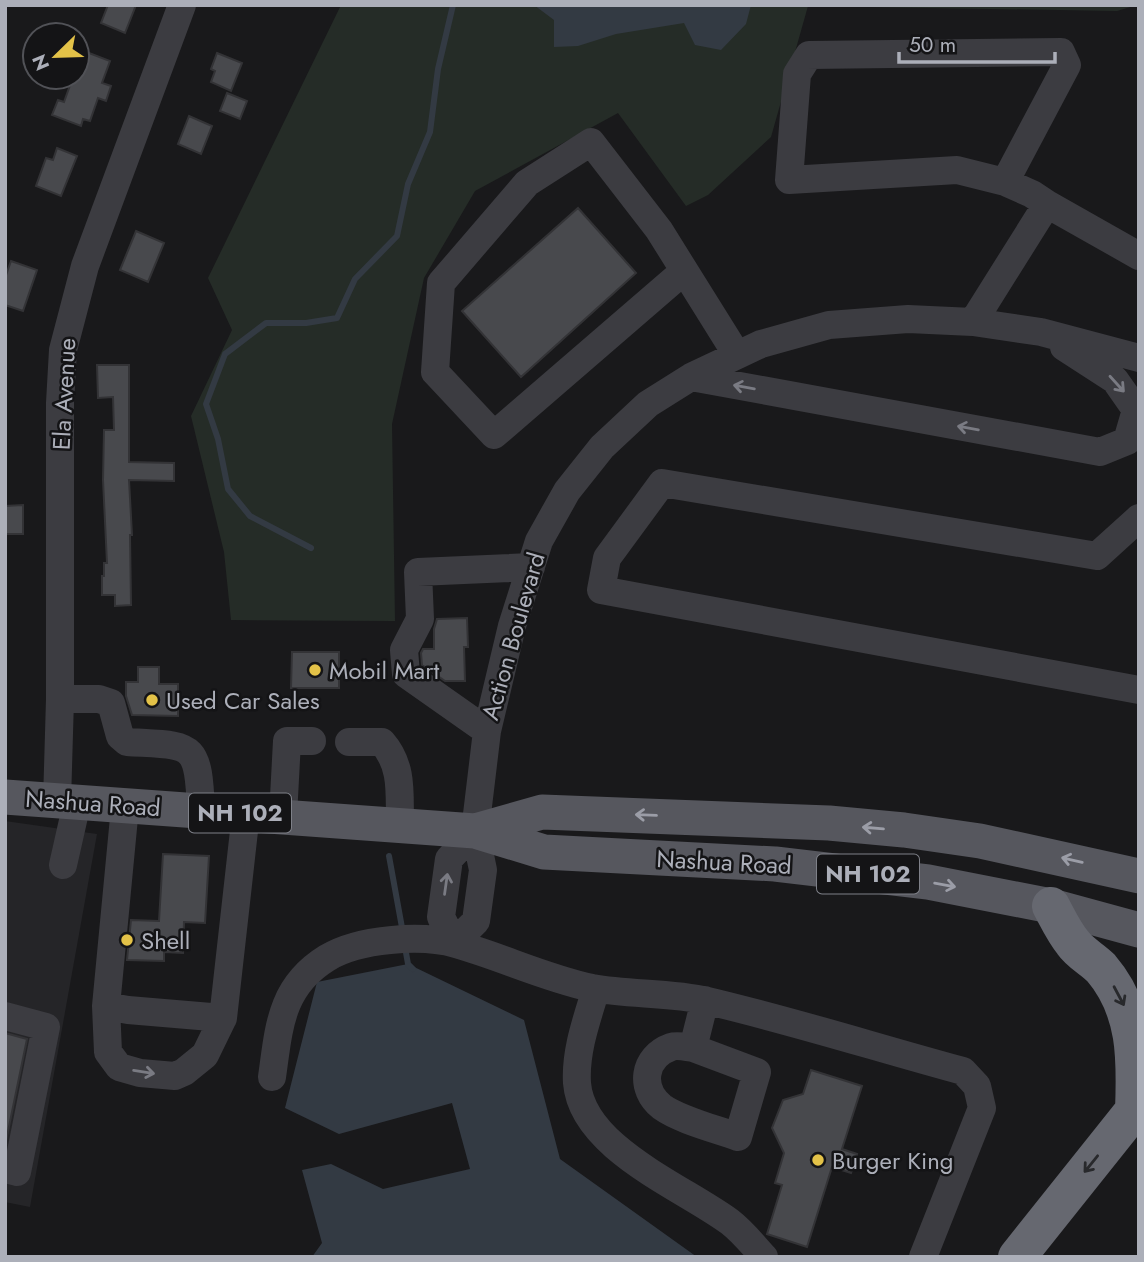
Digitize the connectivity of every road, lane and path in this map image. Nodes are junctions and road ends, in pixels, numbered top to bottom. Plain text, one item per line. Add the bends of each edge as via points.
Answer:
1 (182, 5) edge
2 (1005, 183) junction
3 (1047, 204) junction
4 (1139, 256) edge
5 (684, 271) junction
6 (973, 321) junction
7 (1041, 332) junction
8 (737, 355) junction
9 (1139, 358) edge
10 (691, 377) junction
11 (1139, 518) edge
12 (531, 567) junction
13 (1139, 690) edge
14 (60, 699) junction
15 (486, 731) junction
16 (312, 741) dead end
17 (349, 742) dead end
18 (5, 797) edge
19 (67, 803) junction
20 (125, 807) junction
21 (201, 810) junction
22 (246, 813) junction
23 (283, 816) junction
24 (400, 825) junction
25 (475, 831) junction
26 (62, 865) dead end
27 (1139, 876) edge
28 (1051, 906) junction
29 (1139, 930) edge
30 (454, 943) junction
31 (596, 989) junction
32 (705, 1000) junction
33 (106, 1006) junction
34 (5, 1016) edge
35 (223, 1018) junction
36 (693, 1048) dead end
37 (272, 1077) dead end
38 (1136, 1107) edge
39 (5, 1169) edge
40 (764, 1257) edge
41 (923, 1257) edge
42 (1017, 1257) edge

1 - 14 street, Ela Avenue via 85,266 63,350
2 - 2 street via 957,170 789,180 797,74 809,55 1061,52 1068,65
2 - 3 street
3 - 4 street
3 - 6 street
5 - 5 street via 659,230 591,142 527,183 441,283 435,372 494,435
5 - 8 street
6 - 7 street, Action Boulevard
6 - 8 street, Action Boulevard via 908,319 829,325
7 - 9 street, Action Boulevard
7 -> 10 street via 1115,380 1136,410 1127,441 1100,452
8 - 10 street, Action Boulevard
10 - 12 street, Action Boulevard via 648,404 602,447 567,491
11 - 13 street via 1097,556 662,483 607,558 601,590
12 - 15 street, Action Boulevard
12 - 15 street via 418,572 420,619 404,650 406,674
14 - 19 street, Ela Avenue
14 - 21 street via 99,699 111,704 120,736 127,741 181,746 193,755 200,771
15 - 25 street, Action Boulevard
16 - 23 street via 287,741
17 - 24 street via 382,742 393,754 398,768
18 - 19 main road, Nashua Road / NH 102
19 - 20 main road, Nashua Road / NH 102
19 - 26 street, Ela Avenue
20 - 21 main road, Nashua Road / NH 102
20 - 33 street
21 - 22 main road, Nashua Road / NH 102
22 - 23 main road, Nashua Road / NH 102
22 - 35 street
23 - 24 main road, Nashua Road / NH 102
24 - 25 main road, Nashua Road / NH 102
27 -> 25 main road, Nashua Road / NH 102 via 980,841 829,824 542,811
25 -> 28 main road, Nashua Road / NH 102 via 544,852 815,867 928,882
25 - 30 street via 449,859 441,917
28 - 29 main road, Nashua Road / NH 102
28 -> 38 highway via 1074,946 1111,981 1126,1009 1135,1051
30 - 31 street
30 - 37 street via 383,941 328,957 300,981 282,1013
31 - 32 street
31 - 40 street via 577,1066 577,1086 593,1126 612,1146 731,1223
32 - 36 street
32 - 41 street via 963,1071 977,1086 982,1108
33 - 35 street
33 -> 35 street via 108,1052 119,1067 140,1073 175,1076 184,1072 205,1055
34 - 39 street via 46,1027 17,1172
38 -> 42 highway

